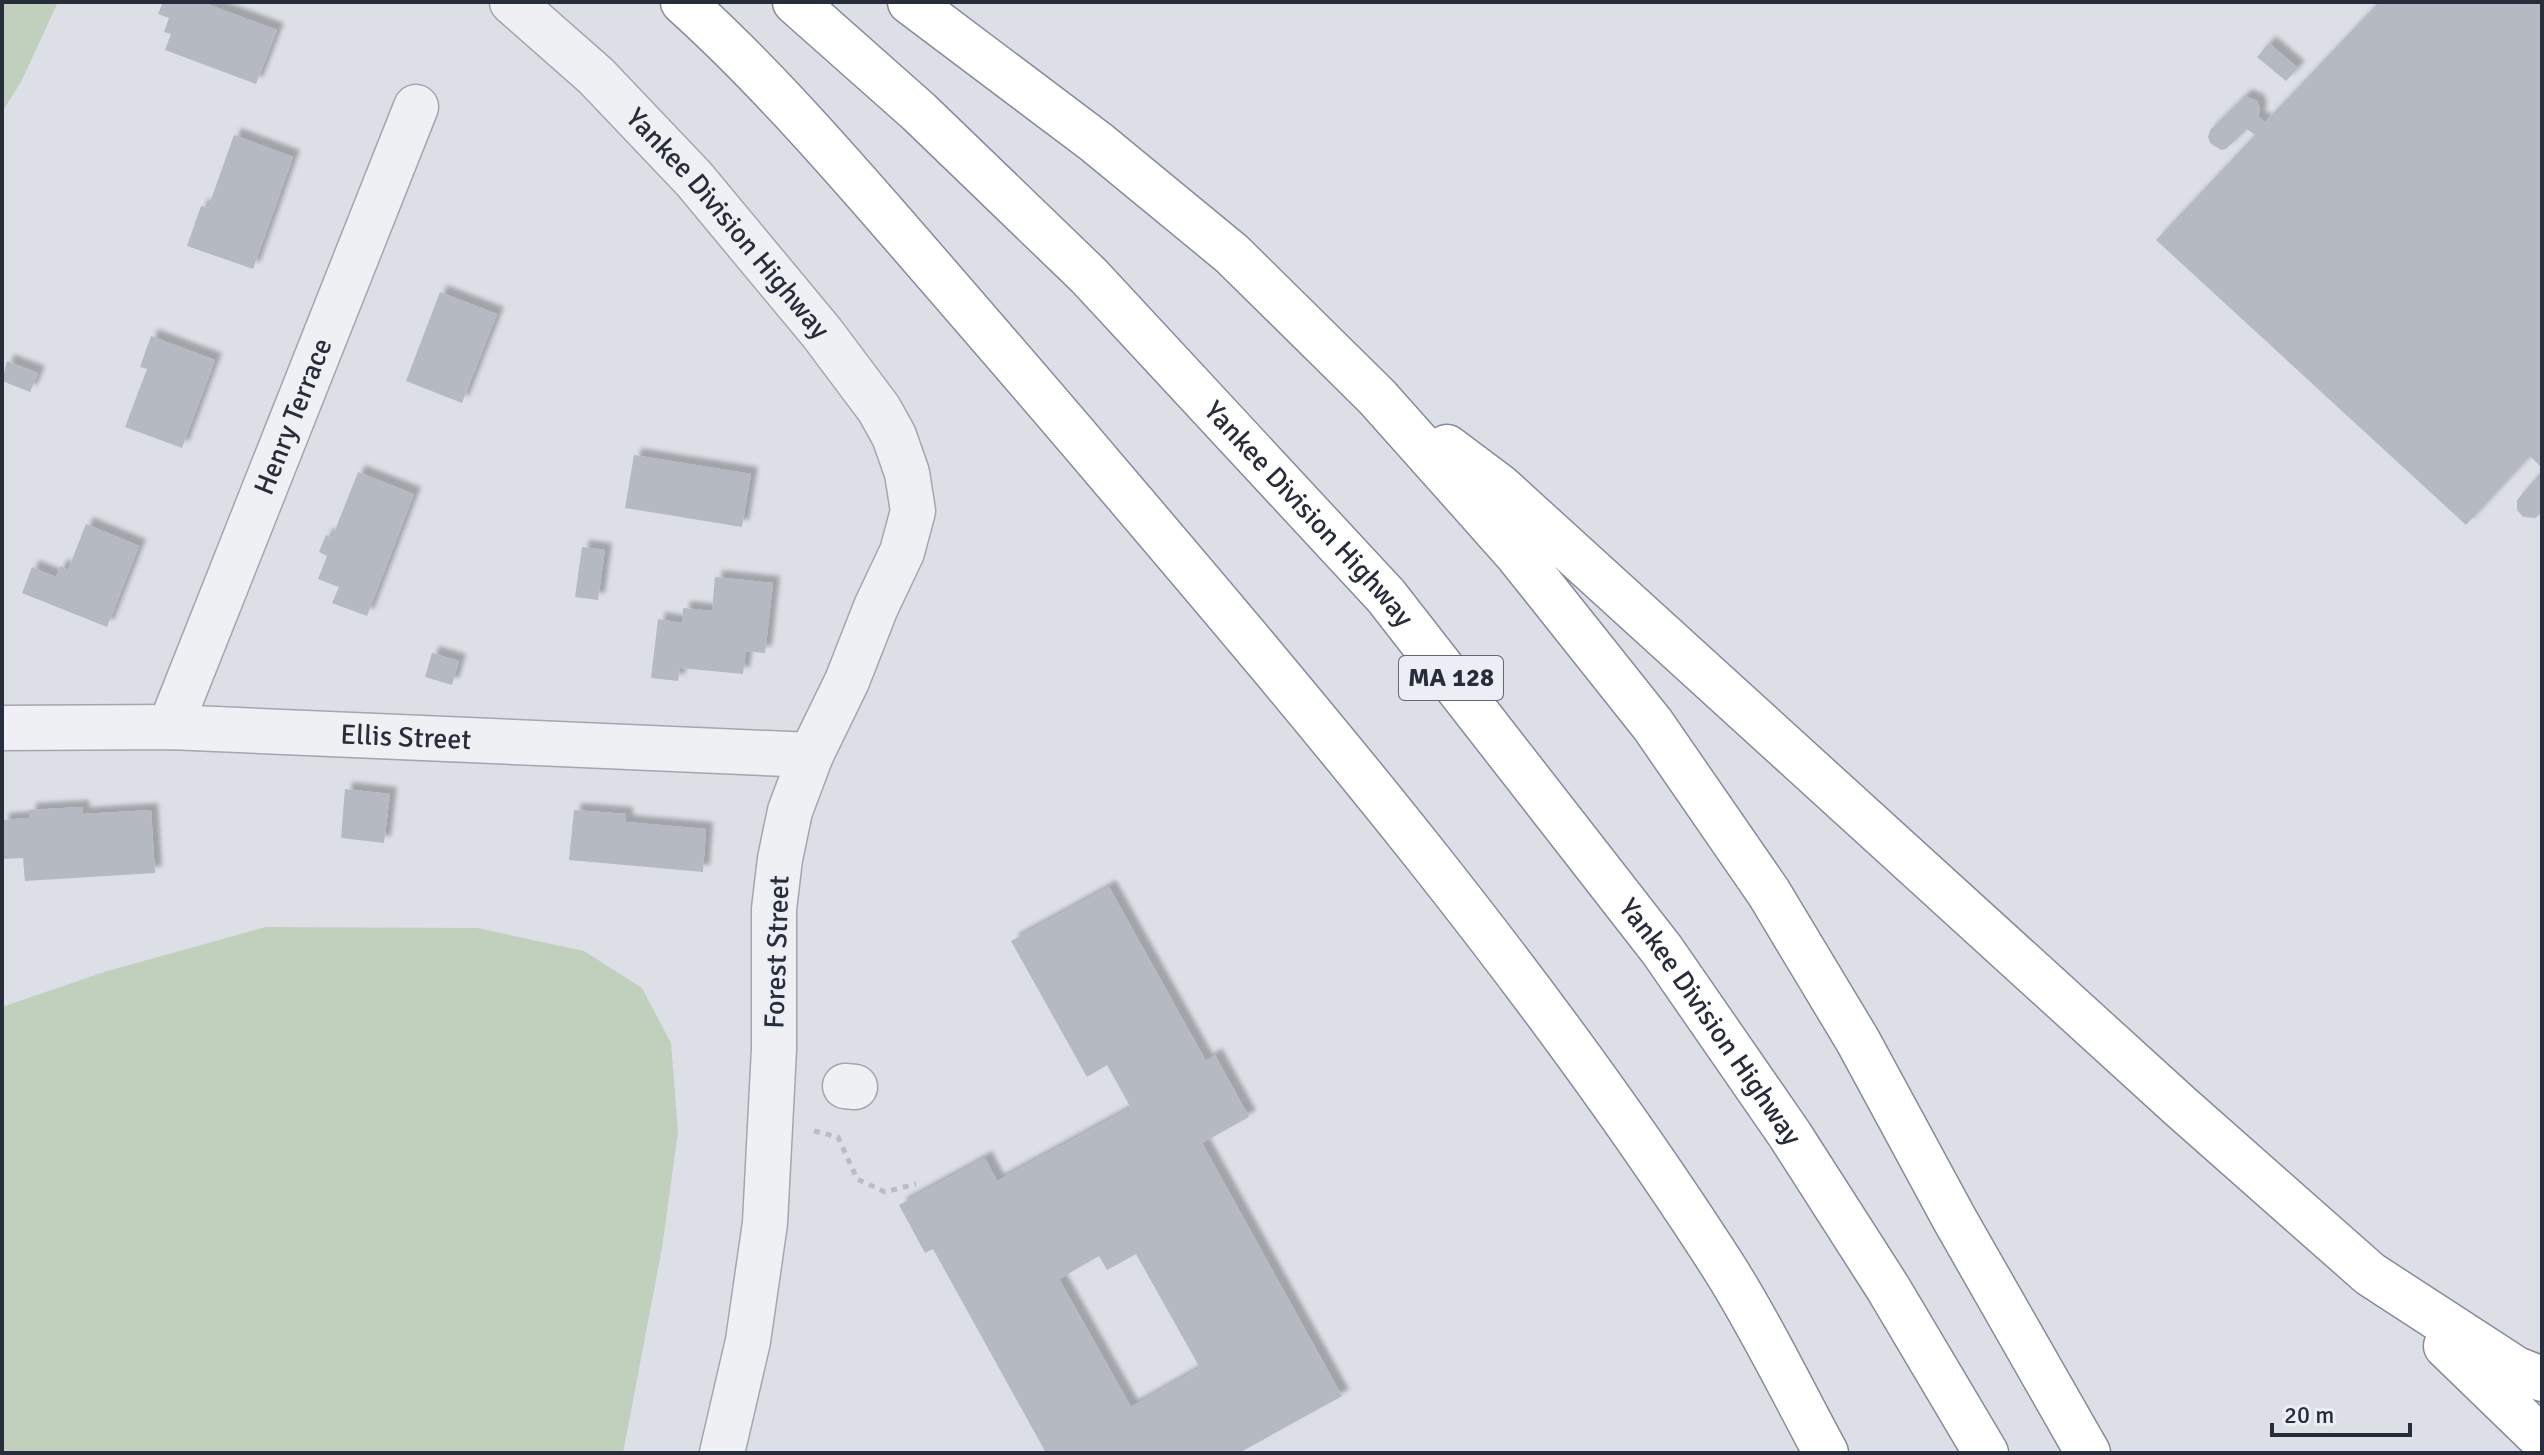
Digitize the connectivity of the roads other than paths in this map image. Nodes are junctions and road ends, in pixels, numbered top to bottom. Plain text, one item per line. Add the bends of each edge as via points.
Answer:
1 (512, 2) edge
2 (683, 2) edge
3 (795, 2) edge
4 (910, 2) edge
5 (416, 107) dead end
6 (1360, 380) junction
7 (907, 473) joint
8 (170, 727) junction
9 (2, 728) edge
10 (811, 755) junction
11 (2370, 1274) junction
12 (2542, 1379) edge
13 (2542, 1439) edge
14 (722, 1453) edge
15 (1826, 1453) edge
16 (1986, 1453) edge
17 (2088, 1453) edge

1 - 7 street, Yankee Division Highway via 596,76 694,179 879,409
2 - 15 highway via 820,140 921,256 1267,660 1435,867 1629,1127 1725,1269
3 - 16 highway, Yankee Division Highway / MA 128 via 919,112 1089,276 1386,596 1662,950 1790,1135
4 - 6 highway via 1096,142 1232,254
5 - 8 street, Henry Terrace
6 - 11 highway via 1499,486
6 - 17 highway via 1516,553 1653,725 1769,893 1858,1041
7 - 10 street, Forest Street via 913,511 902,552
8 - 9 street, Ellis Street
8 - 10 street, Ellis Street
10 - 14 street, Forest Street via 790,811 774,909 777,1081 765,1223 748,1341
11 - 12 highway via 2516,1369
11 - 13 highway

